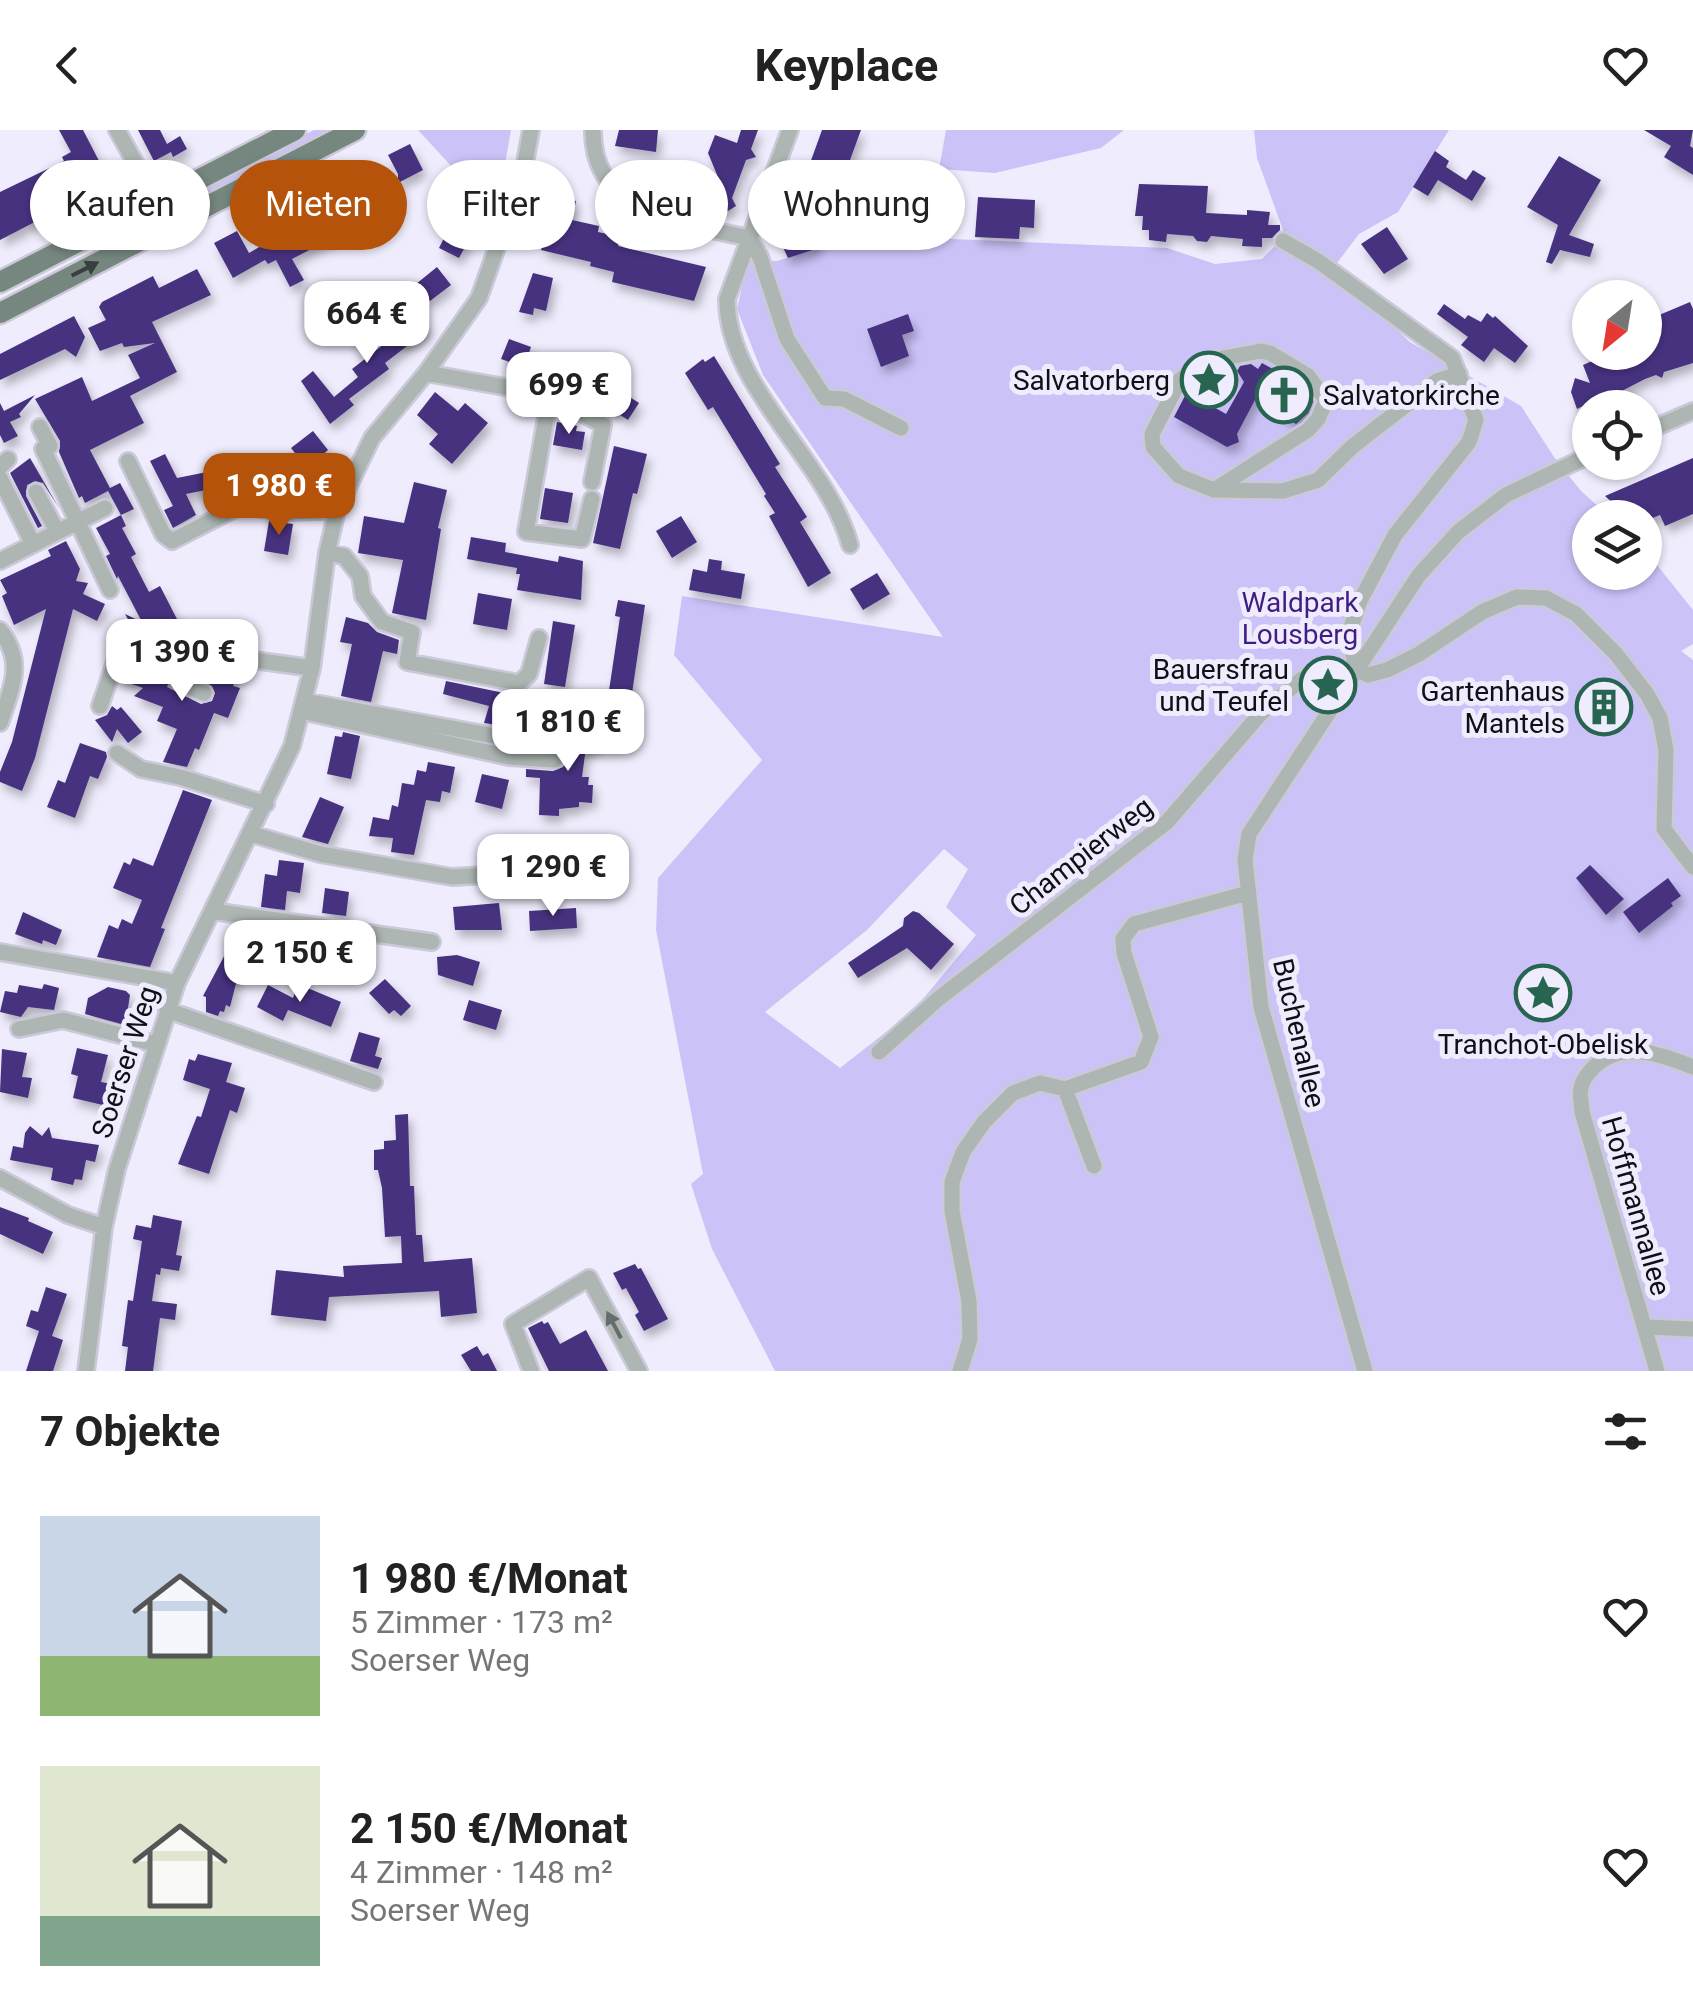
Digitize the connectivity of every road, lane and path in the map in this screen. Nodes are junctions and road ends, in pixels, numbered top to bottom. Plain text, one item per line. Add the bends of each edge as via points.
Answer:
1 (117, 130) edge
2 (295, 130) edge
3 (355, 130) edge
4 (531, 130) edge
5 (593, 130) edge
6 (790, 130) edge
7 (134, 160) edge
8 (778, 160) edge
9 (210, 174) edge
10 (210, 204) edge
11 (748, 238) joint
12 (1283, 242) dead end
13 (63, 250) edge
14 (122, 250) edge
15 (756, 250) edge
16 (0, 282) edge
17 (0, 313) edge
18 (426, 373) junction
19 (1459, 374) junction
20 (550, 395) junction
21 (1693, 411) edge
22 (1662, 425) edge
23 (40, 427) dead end
24 (901, 428) dead end
25 (128, 461) dead end
26 (1572, 464) edge
27 (0, 478) edge
28 (592, 482) dead end
29 (1214, 490) junction
30 (36, 492) dead end
31 (592, 499) dead end
32 (105, 508) dead end
33 (336, 510) junction
34 (78, 521) junction
35 (57, 531) junction
36 (33, 544) junction
37 (850, 546) dead end
38 (327, 553) junction
39 (0, 561) edge
40 (110, 590) dead end
41 (0, 630) edge
42 (539, 638) dead end
43 (196, 652) junction
44 (312, 668) junction
45 (1355, 668) junction
46 (204, 693) dead end
47 (100, 706) dead end
48 (303, 706) junction
49 (0, 723) edge
50 (118, 753) dead end
51 (557, 754) dead end
52 (266, 804) junction
53 (252, 834) junction
54 (1693, 867) edge
55 (520, 873) dead end
56 (1248, 893) junction
57 (212, 911) junction
58 (432, 942) dead end
59 (0, 952) edge
60 (177, 984) junction
61 (167, 1010) junction
62 (20, 1030) dead end
63 (155, 1044) junction
64 (878, 1052) dead end
65 (1693, 1066) edge
66 (374, 1082) dead end
67 (1065, 1089) junction
68 (1094, 1166) dead end
69 (0, 1178) edge
70 (104, 1227) junction
71 (1644, 1327) junction
72 (1693, 1329) edge
73 (86, 1371) edge
74 (530, 1371) edge
75 (639, 1371) edge
76 (960, 1371) edge
77 (1365, 1371) edge
78 (1656, 1371) edge

1 - 7 street
2 - 9 main road
3 - 10 main road
4 - 18 street, Soerser Weg via 518,190 479,298
5 - 11 street via 600,168 624,198 659,217
6 - 8 street
11 - 37 street via 727,299 727,326 738,354 835,505
12 - 19 street via 1452,358
13 - 16 main road
17 -> 14 main road
15 - 24 street via 787,339 825,398 844,399
18 - 20 street
18 - 33 street, Soerser Weg via 372,438
19 - 29 street via 1437,380 1318,480 1283,491
19 - 45 street via 1476,420 1469,442 1395,535 1360,600 1350,630
20 - 28 street via 603,425
20 - 31 street via 526,532 582,539
21 - 22 street
23 - 34 street via 50,446 43,450
25 - 33 street via 162,534 172,541 240,506
26 - 45 street, Buchenallee via 1506,495 1458,532 1419,574
27 - 36 street
29 - 29 street via 1179,476 1153,447 1152,434 1180,380 1208,361 1270,353 1308,376 1326,400 1318,420
30 - 35 street
32 - 34 street
33 - 38 street, Soerser Weg
34 - 35 street
34 - 40 street
35 - 36 street
36 - 39 street
38 - 42 street via 344,556 360,576 363,596 382,622 412,632 408,662 519,683 530,674
38 - 44 street, Soerser Weg
41 - 49 street via 16,666
43 - 44 street
43 - 46 street via 185,685
43 - 47 street via 122,642
44 - 48 street, Soerser Weg
45 - 54 street, Champierweg via 1368,675 1387,670 1517,597 1546,598 1576,614 1616,654 1660,718 1664,829
45 - 56 street, Buchenallee via 1248,834
45 - 64 street, Champierweg via 1302,679 1261,713 1167,822
48 - 51 street
48 - 52 street, Soerser Weg
50 - 52 street via 141,769
52 - 53 street, Soerser Weg
53 - 55 street via 320,854 452,877
53 - 57 street, Soerser Weg
56 - 67 street via 1134,924 1123,939 1151,1037 1141,1062
56 - 77 street, Buchenallee via 1261,1007
57 - 58 street
57 - 60 street, Soerser Weg
59 - 60 street
60 - 61 street, Soerser Weg
61 - 63 street, Soerser Weg
61 - 66 street
62 - 63 street via 63,1020
63 - 70 street, Soerser Weg
65 - 71 street, Hoffmannallee via 1658,1053 1623,1051 1600,1061 1580,1087
67 - 68 street
67 - 76 street via 1040,1083 1012,1093 963,1152 952,1182 969,1301 970,1339
69 - 70 street
70 - 73 street, Soerser Weg
71 - 72 street
71 - 78 street, Hoffmannallee
75 -> 74 street via 589,1278 513,1324

